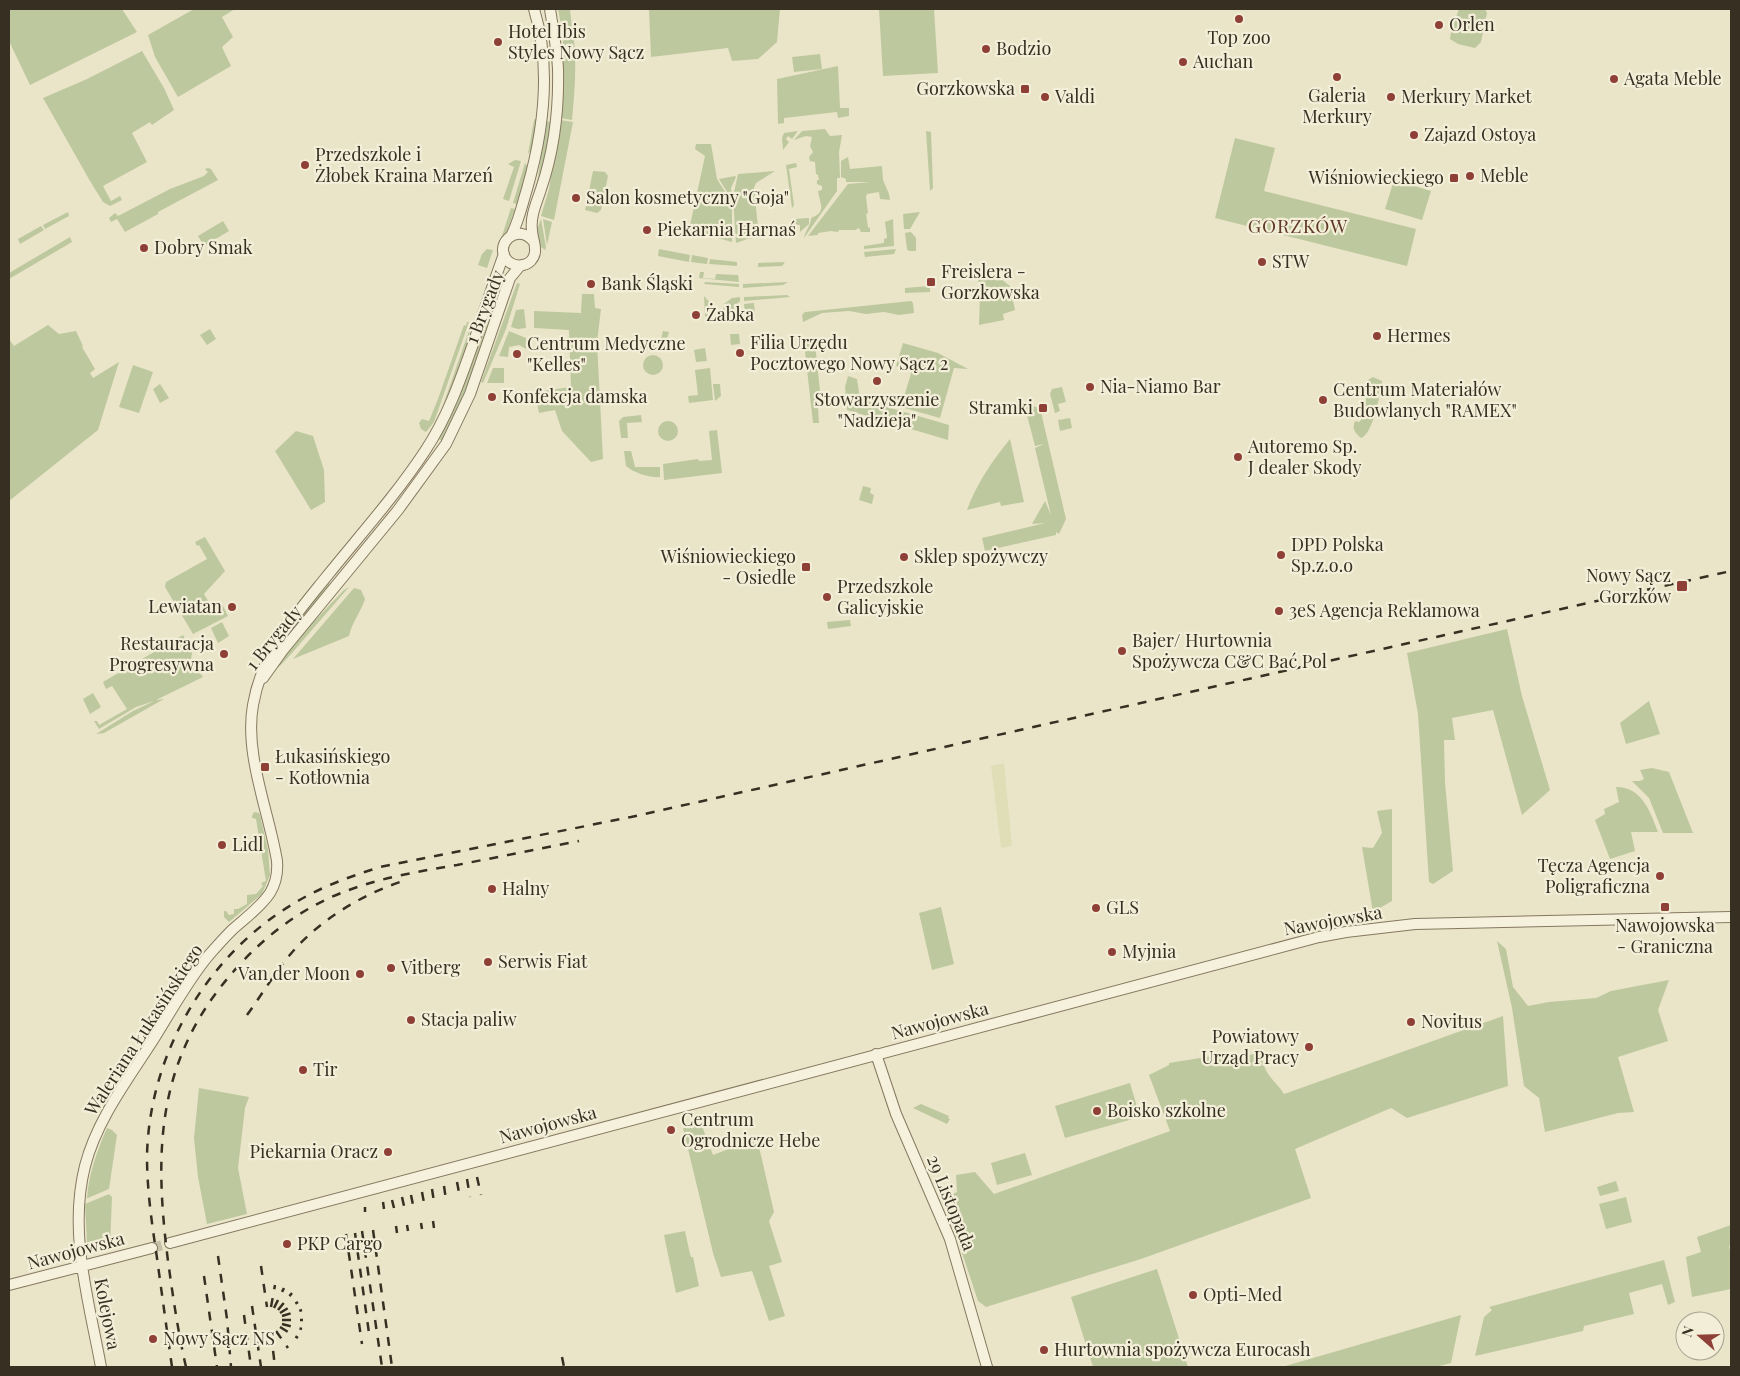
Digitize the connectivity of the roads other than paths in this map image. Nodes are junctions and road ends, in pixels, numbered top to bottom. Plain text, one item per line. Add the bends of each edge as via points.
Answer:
1 (534, 9) edge
2 (550, 9) edge
3 (511, 236) junction
4 (534, 242) junction
5 (504, 254) junction
6 (520, 266) junction
7 (338, 562) junction
8 (350, 571) junction
9 (257, 685) junction
10 (1731, 917) edge
11 (876, 1054) junction
12 (170, 1243) tunnel mouth
13 (152, 1248) tunnel mouth
14 (82, 1266) junction
15 (9, 1285) edge
16 (101, 1367) edge
17 (987, 1367) edge

1 - 3 street via 544,59 542,117 535,160
2 - 4 street via 558,68 556,120 552,149 533,213
3 - 4 street via 521,233
3 - 5 street via 504,244
4 - 6 street via 533,258
5 - 6 street via 510,263
5 - 7 street, 1 Brygady via 462,376 434,438
6 - 8 street, 1 Brygady via 510,278 470,394 446,444
7 - 8 street
7 - 9 street, 1 Brygady via 288,624 263,666
8 - 9 street, 1 Brygady
9 - 14 street, Waleriana Łukasińskiego via 251,716 251,741 276,854 276,880 266,898 230,932 203,964 99,1128 81,1184 78,1219
10 - 11 street, Nawojowska via 1415,924 1346,932
11 - 12 street, Nawojowska
11 - 17 street, 29 Listopada via 896,1114 950,1239
13 - 14 street, Nawojowska
14 - 15 street, Nawojowska
14 - 16 street, Kolejowa

